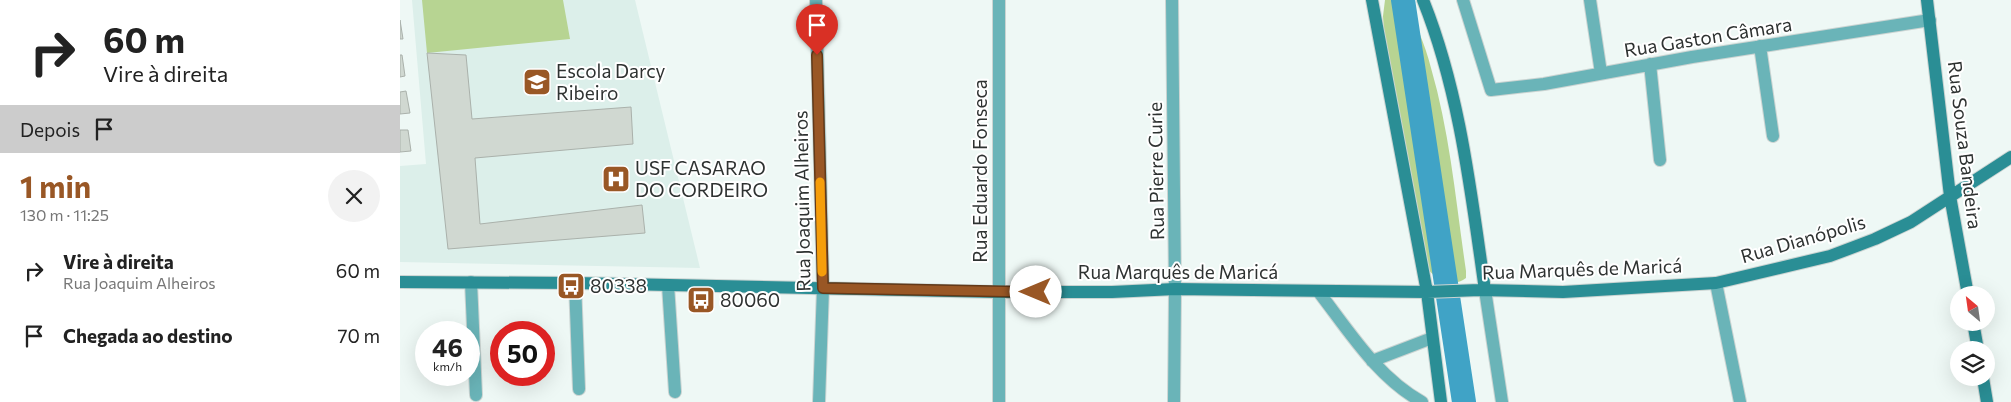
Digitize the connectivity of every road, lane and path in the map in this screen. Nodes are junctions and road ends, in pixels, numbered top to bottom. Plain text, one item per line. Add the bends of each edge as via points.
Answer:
1 (816, 0) edge
2 (999, 0) edge
3 (1172, 0) edge
4 (1372, 0) edge
5 (1423, 0) edge
6 (1463, 0) edge
7 (1590, 0) edge
8 (1927, 0) edge
9 (1930, 20) junction
10 (1760, 46) junction
11 (1650, 64) junction
12 (1600, 73) junction
13 (1773, 136) dead end
14 (2011, 157) edge
15 (1660, 160) dead end
16 (1950, 196) junction
17 (400, 282) edge
18 (471, 282) junction
19 (575, 283) junction
20 (1716, 283) junction
21 (668, 285) junction
22 (1966, 286) edge
23 (823, 288) junction
24 (1175, 289) junction
25 (1483, 290) junction
26 (1318, 291) junction
27 (998, 292) junction
28 (1429, 292) junction
29 (1432, 338) junction
30 (1372, 361) junction
31 (1984, 386) edge
32 (579, 389) dead end
33 (675, 392) dead end
34 (476, 395) dead end
35 (819, 402) edge
36 (998, 402) edge
37 (1174, 402) edge
38 (1422, 402) edge
39 (1440, 402) edge
40 (1502, 402) edge
41 (1740, 402) edge
42 (1987, 402) edge

1 - 23 street, Rua Joaquim Alheiros
2 - 27 street, Rua Eduardo Fonseca
3 - 24 street, Rua Pierre Curie
4 - 28 main road
5 - 25 main road via 1436,33 1453,98 1470,180
6 - 12 street, Rua Gaston Câmara via 1491,90
7 - 12 street
8 - 9 main road, Rua Souza Bandeira
9 - 10 street, Rua Gaston Câmara
9 - 16 main road, Rua Souza Bandeira
10 - 11 street, Rua Gaston Câmara
10 - 13 street
11 - 12 street, Rua Gaston Câmara
11 - 15 street
14 - 16 main road
16 - 20 main road, Rua Dianópolis via 1911,222 1830,256
16 - 22 main road, Rua Souza Bandeira
17 - 18 main road, Rua Marquês de Maricá
18 - 19 main road, Rua Marquês de Maricá
18 - 34 street
19 - 21 main road, Rua Marquês de Maricá
19 - 32 street
20 - 25 main road, Rua Marquês de Maricá via 1563,292
20 - 41 street
21 - 23 main road, Rua Marquês de Maricá
21 - 33 street
23 - 27 main road, Rua Marquês de Maricá
23 - 35 street, Rua Joaquim Alheiros
24 - 26 main road, Rua Marquês de Maricá
24 - 27 main road, Rua Marquês de Maricá
24 - 37 street, Rua Pierre Curie
25 - 28 main road, Rua Marquês de Maricá
25 - 40 street
26 - 28 main road, Rua Marquês de Maricá
26 - 30 street
27 - 36 street, Rua Eduardo Fonseca
28 - 29 main road
29 - 30 street
29 - 39 main road
30 - 38 street via 1406,393
31 - 42 main road

